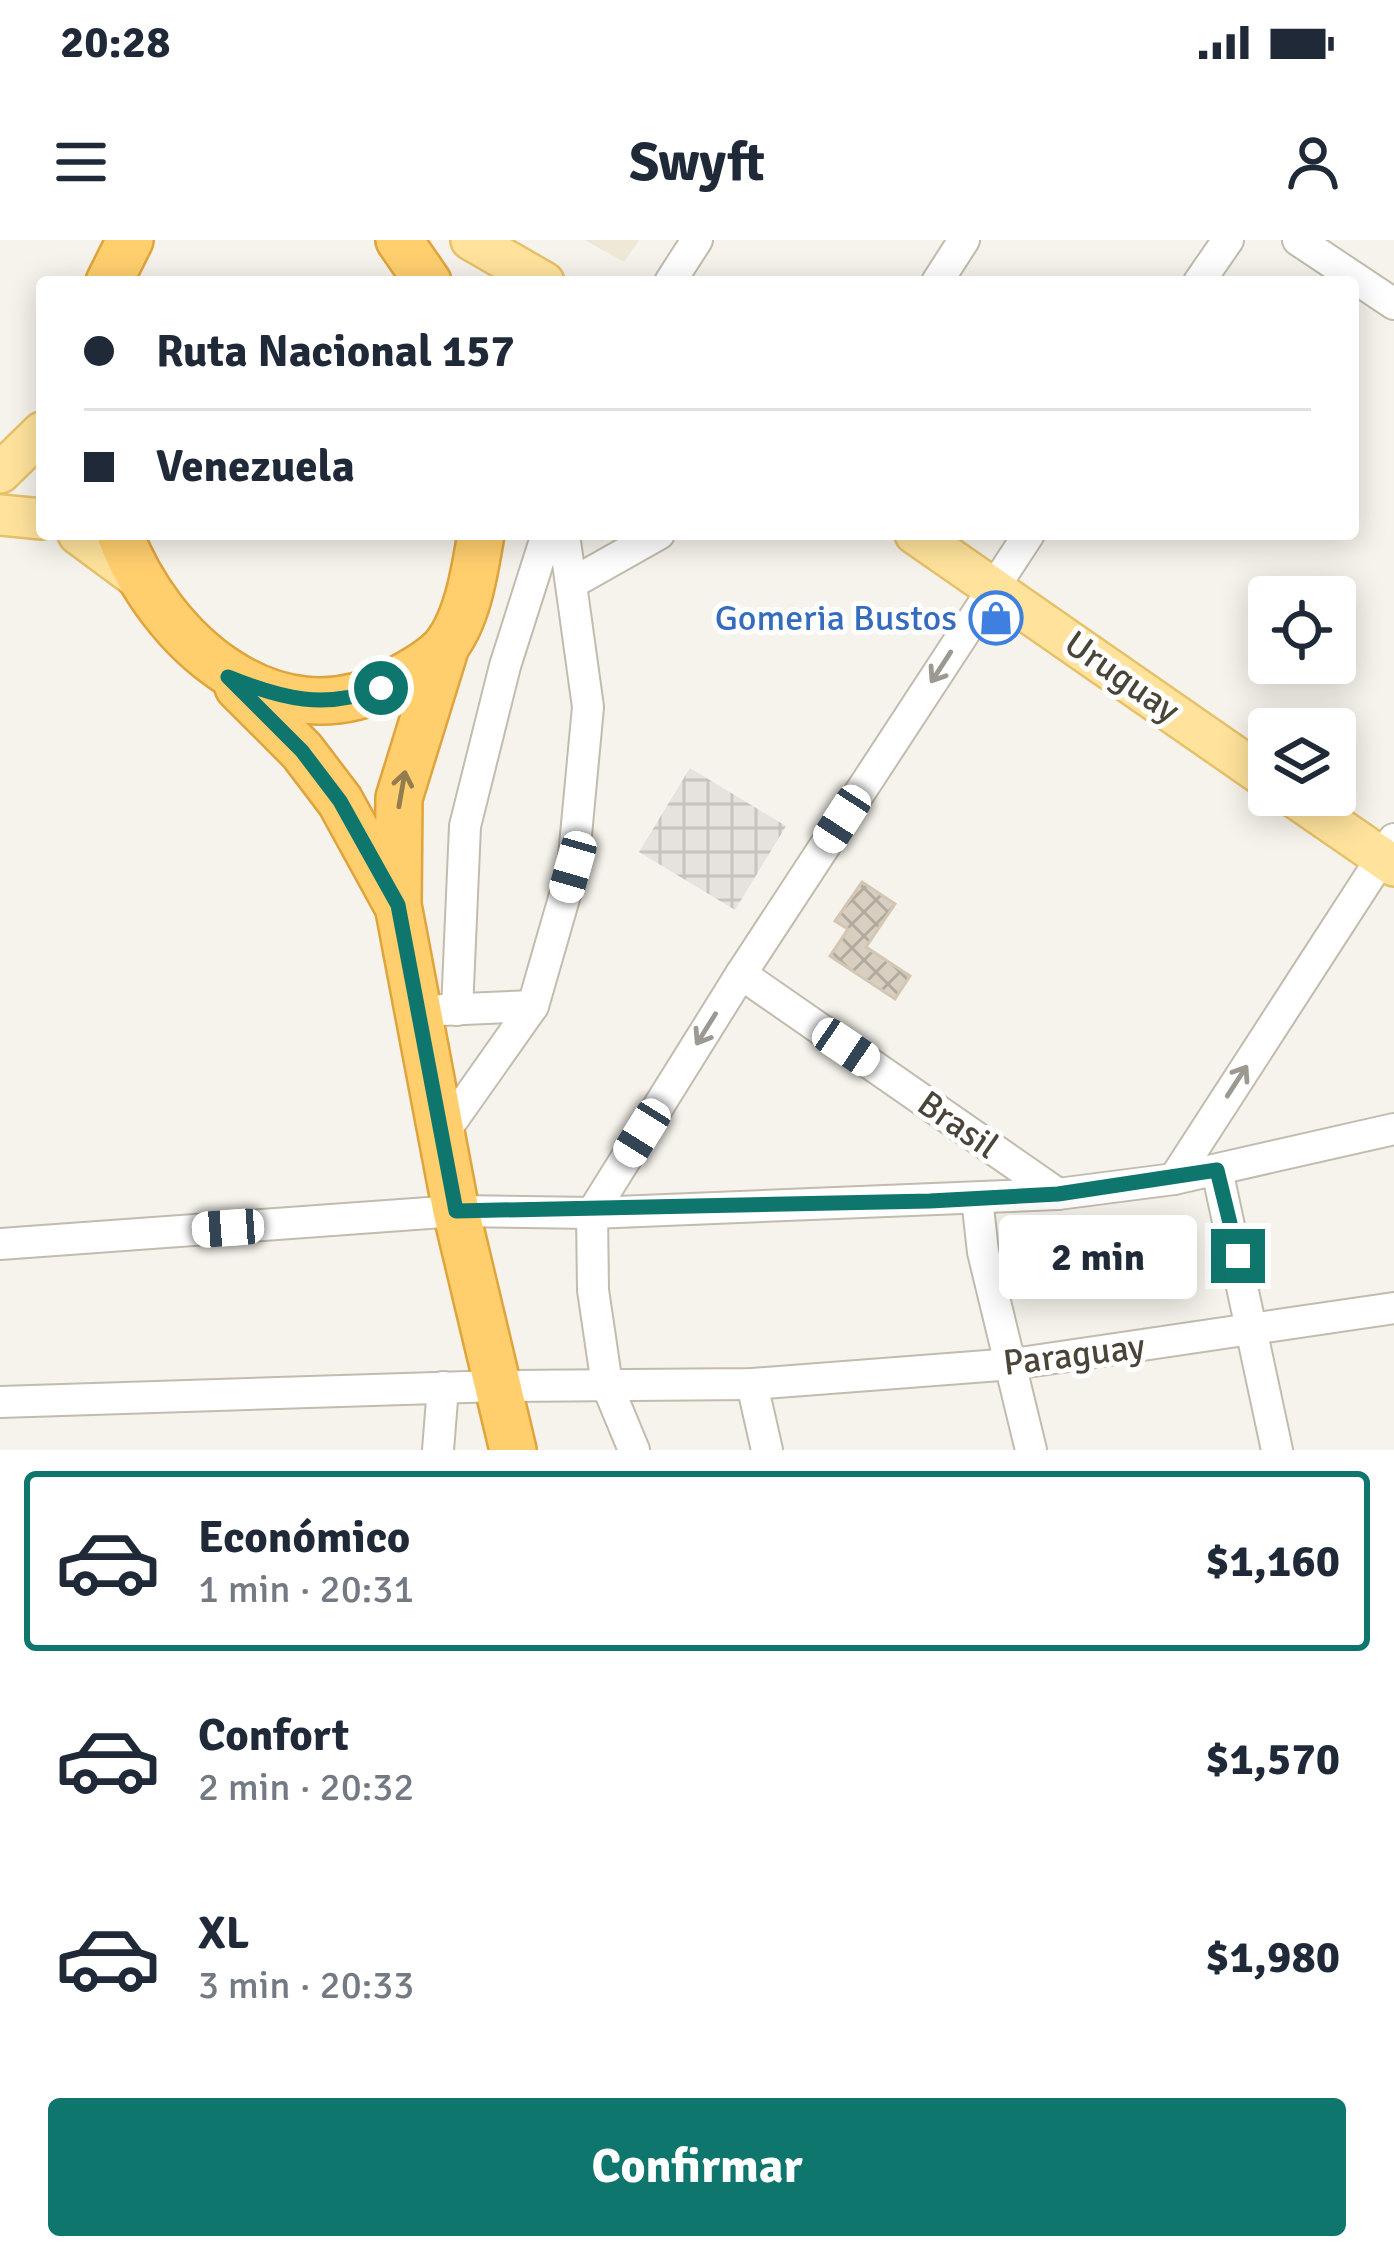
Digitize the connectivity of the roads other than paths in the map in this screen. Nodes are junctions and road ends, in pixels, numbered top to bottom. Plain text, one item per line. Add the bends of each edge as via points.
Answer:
1 (398, 240) edge
2 (471, 240) edge
3 (697, 240) edge
4 (964, 240) edge
5 (1228, 240) edge
6 (1298, 240) edge
7 (503, 250) edge
8 (424, 276) edge
9 (536, 276) edge
10 (674, 276) edge
11 (941, 276) edge
12 (1203, 276) edge
13 (1352, 276) edge
14 (1359, 281) edge
15 (1394, 304) edge
16 (36, 438) edge
17 (0, 473) edge
18 (0, 514) edge
19 (36, 518) edge
20 (86, 540) edge
21 (122, 540) edge
22 (480, 540) edge
23 (545, 540) edge
24 (565, 540) edge
25 (648, 540) edge
26 (924, 540) edge
27 (1025, 540) edge
28 (136, 577) junction
29 (574, 582) junction
30 (993, 588) junction
31 (446, 646) junction
32 (228, 677) junction
33 (1248, 765) edge
34 (1326, 816) edge
35 (1390, 854) edge
36 (398, 905) junction
37 (741, 974) junction
38 (532, 1006) junction
39 (437, 1010) junction
40 (1394, 1129) edge
41 (442, 1135) junction
42 (1217, 1170) junction
43 (1174, 1179) junction
44 (1058, 1194) junction
45 (977, 1198) junction
46 (456, 1211) junction
47 (592, 1213) junction
48 (0, 1244) edge
49 (1394, 1308) edge
50 (1252, 1332) junction
51 (1013, 1364) junction
52 (752, 1384) junction
53 (608, 1385) junction
54 (499, 1386) junction
55 (443, 1388) junction
56 (0, 1402) edge
57 (438, 1450) edge
58 (512, 1450) edge
59 (634, 1450) edge
60 (767, 1450) edge
61 (1031, 1450) edge
62 (1277, 1450) edge

1 - 8 highway
2 - 7 main road
3 - 10 street
4 - 11 street
5 - 12 street
6 - 13 street
7 - 9 main road
14 - 15 street
16 - 17 main road
18 - 19 main road
20 - 28 main road
21 - 28 highway
22 - 31 highway via 473,582
23 - 39 street via 465,826
24 - 29 street
25 - 29 street
26 - 30 main road, Uruguay
27 - 30 street
28 - 32 highway
29 - 38 street via 588,706 573,867
30 - 33 main road, Uruguay
30 -> 37 street
31 - 32 highway via 353,699 280,698
36 -> 31 highway via 399,798
32 - 36 highway via 340,801
34 - 35 main road
43 -> 35 street
36 - 39 highway
37 - 44 street, Brasil
37 -> 47 street
38 - 39 street
38 - 41 street
39 - 41 highway
40 - 42 street
41 - 46 highway
42 - 43 street
42 - 50 street
43 - 44 street
44 - 45 street
45 - 47 street
45 - 51 street
46 - 47 street
46 - 48 street
46 - 54 highway
47 - 53 street via 593,1289
49 - 50 street, Paraguay
50 - 51 street, Paraguay
50 - 62 street
51 - 52 street, Paraguay
51 - 61 street
52 - 53 street, Paraguay
52 - 60 street
53 - 54 street, Paraguay
53 - 59 street
54 - 55 street, Paraguay
54 - 58 highway
55 - 56 street, Paraguay
55 - 57 street

